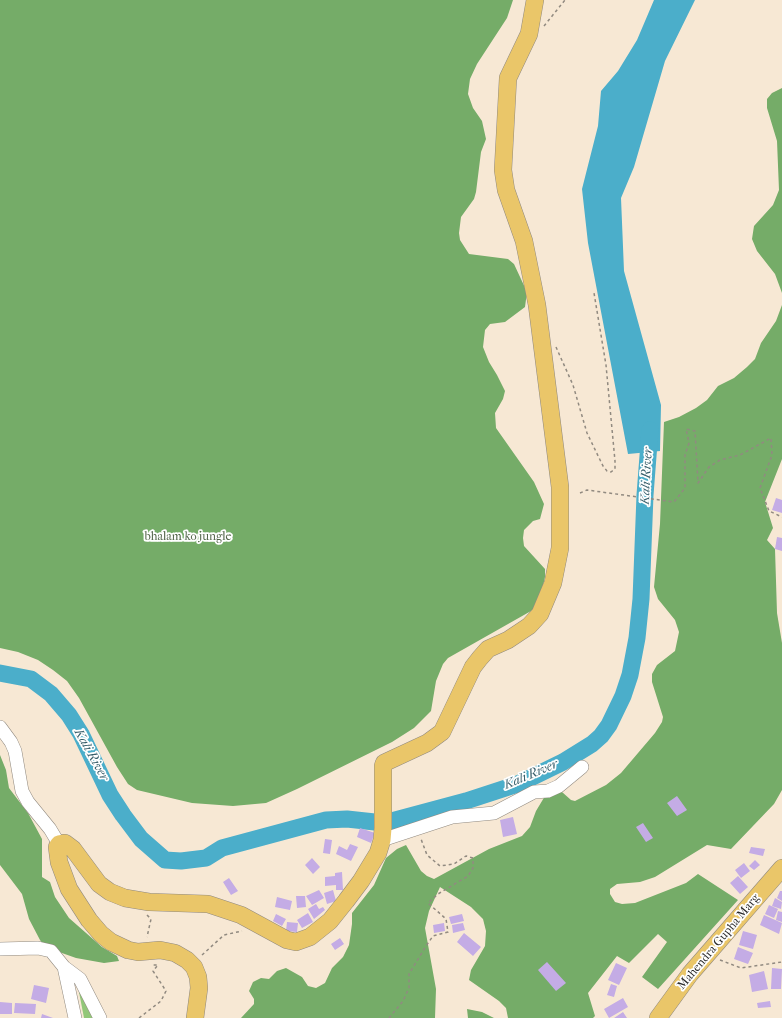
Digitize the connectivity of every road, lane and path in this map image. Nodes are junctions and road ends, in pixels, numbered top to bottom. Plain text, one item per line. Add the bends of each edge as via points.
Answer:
1 (535, 0) edge
2 (565, 0) edge
3 (542, 28) dead end
4 (594, 293) dead end
5 (554, 342) dead end
6 (580, 493) dead end
7 (782, 517) edge
8 (0, 727) edge
9 (582, 767) dead end
10 (383, 834) junction
11 (419, 834) dead end
12 (59, 844) junction
13 (779, 878) edge
14 (146, 914) dead end
15 (245, 918) junction
16 (0, 949) edge
17 (145, 952) junction
18 (707, 954) junction
19 (782, 962) edge
20 (191, 964) junction
21 (64, 967) junction
22 (75, 1018) edge
23 (100, 1018) edge
24 (139, 1018) edge
25 (195, 1018) edge
26 (388, 1018) edge
27 (658, 1018) edge

1 - 10 main road via 529,34 508,78 503,170 506,190 524,241 537,305 560,488 560,548 556,570 540,614 529,626 488,649 473,667 442,732 427,743 387,760 383,766
2 - 3 path
4 - 5 path via 606,365 615,461 615,469 611,472 603,466 587,433 573,385
6 - 7 path via 587,490 674,502 685,488 685,455 689,443 686,428 696,431 698,483 709,467 720,460 740,454 771,438 772,455 760,488 769,511
8 - 12 street via 15,751 22,791
9 - 10 street via 559,786 548,791 534,792 494,813 452,817
10 - 15 main road via 370,866 346,901 330,921 310,937 296,942 287,940
11 - 26 path via 427,855 440,866 454,864 466,856 473,858 473,868 468,876 428,903 446,919 448,932 433,936 426,946 409,974 409,988 403,1000
12 - 15 main road via 65,843 73,849 99,884 125,898 149,902 208,904
12 - 17 main road via 57,853 63,876 89,920 111,942 128,950
13 - 18 main road, Mahendra Gupha Marg
14 - 17 path via 151,919
15 - 20 path via 236,926 242,932 224,935
16 - 21 street via 38,948 51,952
17 - 20 main road via 168,951 183,957
17 - 24 path via 144,962 158,965 153,971 166,992 161,1001
18 - 19 path via 741,968
18 - 27 main road, Mahendra Gupha Marg
20 - 25 main road via 196,972 199,988
21 - 22 street
21 - 23 street via 80,979

